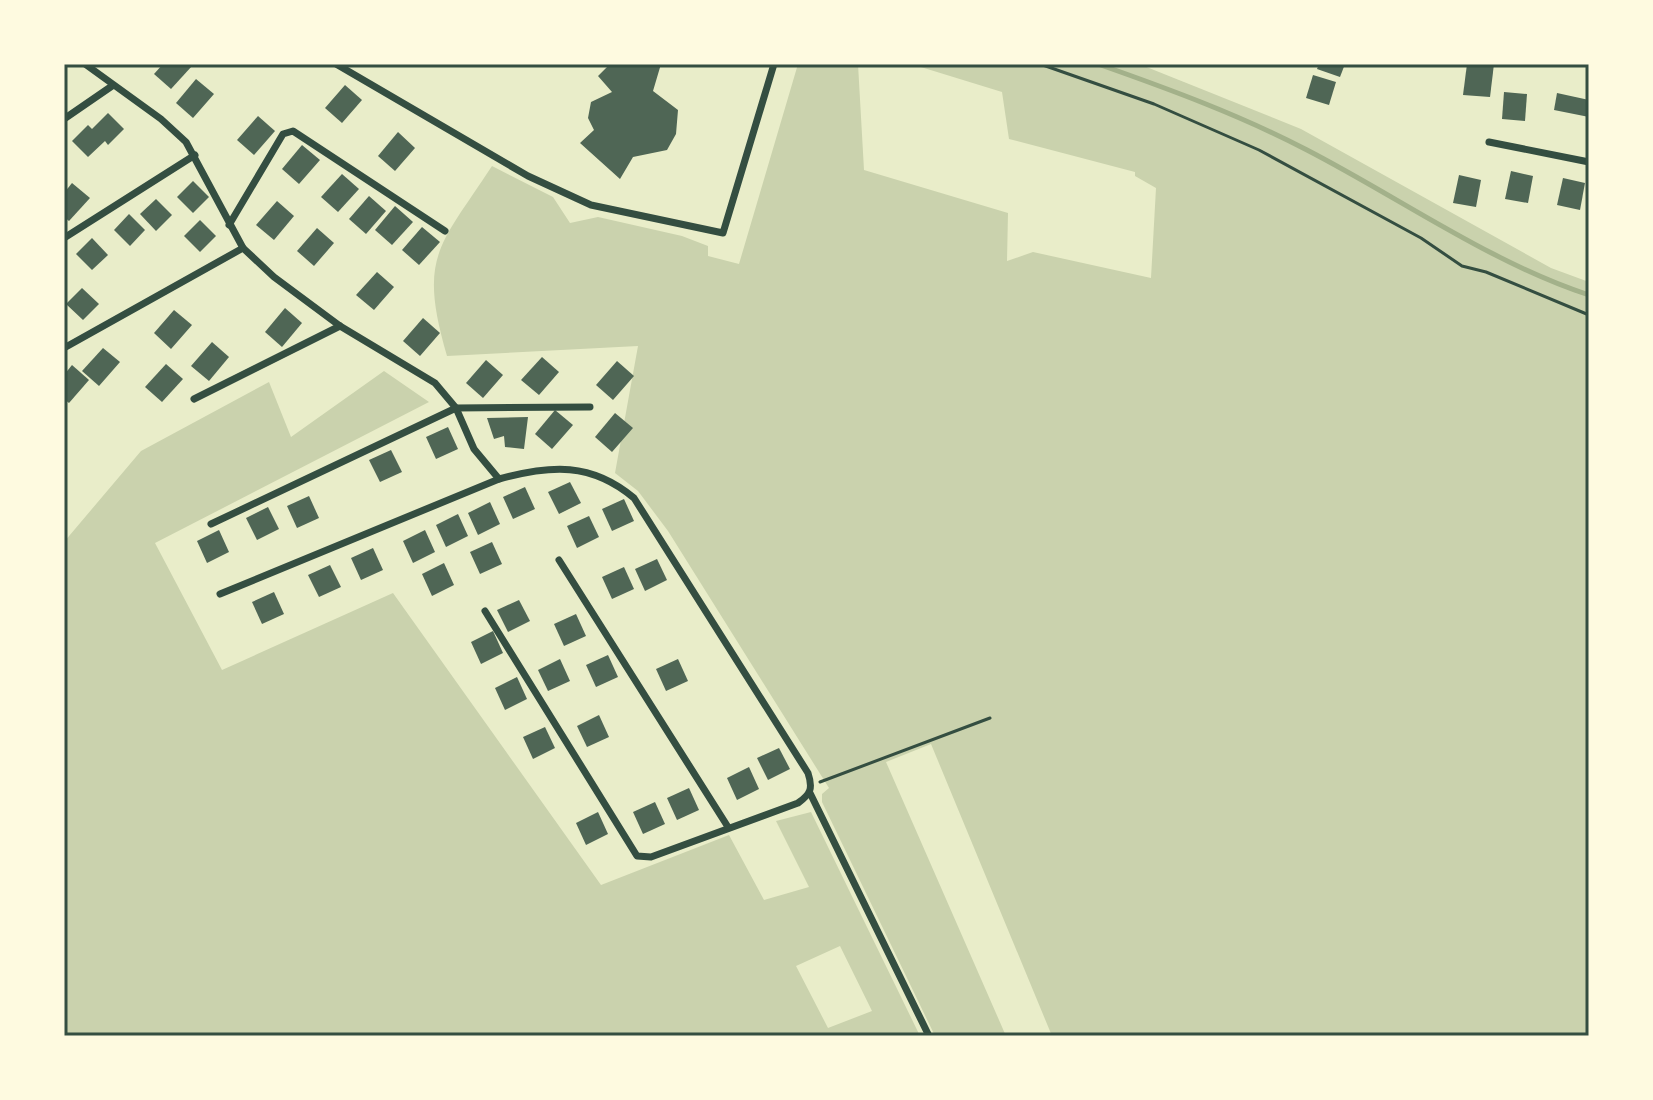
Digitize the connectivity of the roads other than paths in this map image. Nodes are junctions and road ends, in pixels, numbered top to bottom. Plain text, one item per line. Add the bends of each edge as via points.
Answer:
1 (85, 64) edge
2 (336, 64) edge
3 (774, 64) edge
4 (112, 86) junction
5 (64, 119) edge
6 (1489, 142) dead end
7 (195, 155) junction
8 (1589, 162) edge
9 (229, 225) junction
10 (445, 231) dead end
11 (64, 238) edge
12 (243, 248) junction
13 (340, 326) junction
14 (64, 348) edge
15 (194, 399) dead end
16 (590, 407) dead end
17 (456, 408) junction
18 (499, 479) junction
19 (211, 524) dead end
20 (559, 560) dead end
21 (220, 594) dead end
22 (485, 611) dead end
23 (811, 789) junction
24 (728, 827) junction
25 (929, 1036) edge

1 - 4 street
2 - 3 street via 528,176 591,205 723,233
4 - 5 street
4 - 7 street via 175,130
6 - 8 street
7 - 9 street
7 - 11 street
9 - 10 street via 283,134 293,131
9 - 12 street
12 - 13 street
12 - 14 street
13 - 15 street
13 - 17 street via 435,383
16 - 17 street
17 - 18 street via 474,449
17 - 19 street
18 - 21 street
18 - 23 street via 543,469 596,473 634,498
20 - 24 street
22 - 24 street via 637,856 651,857
23 - 24 street via 798,803
23 - 25 street

